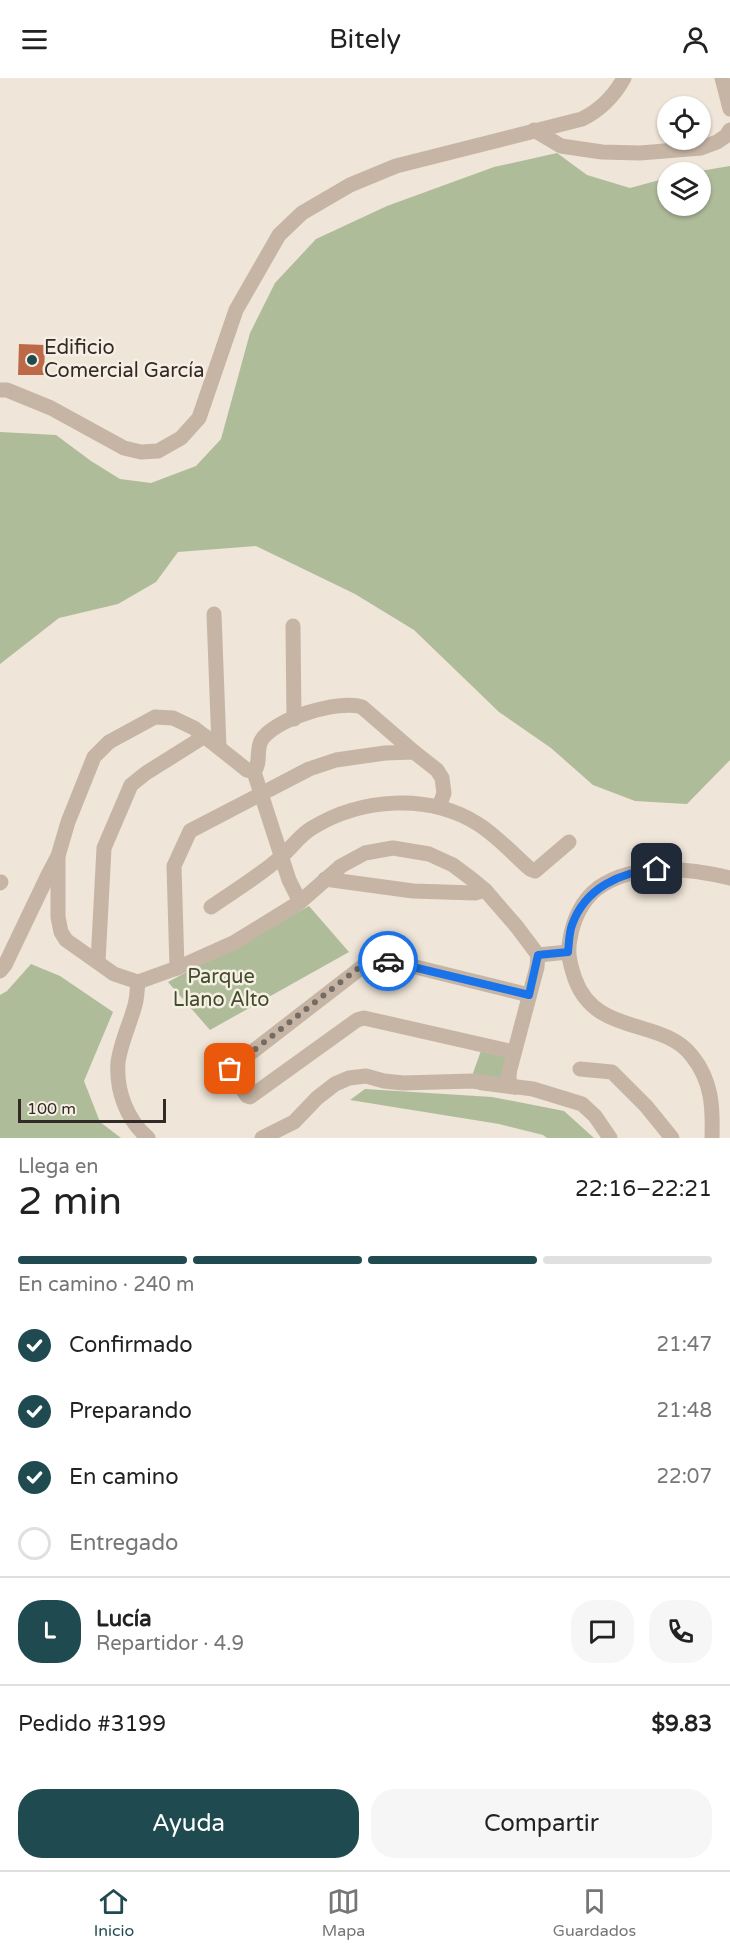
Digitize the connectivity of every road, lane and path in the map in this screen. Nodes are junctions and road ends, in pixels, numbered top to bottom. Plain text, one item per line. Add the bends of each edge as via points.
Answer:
1 (624, 78) edge
2 (722, 78) edge
3 (730, 109) edge
4 (534, 130) junction
5 (730, 130) edge
6 (0, 390) edge
7 (213, 614) dead end
8 (292, 626) dead end
9 (294, 719) junction
10 (205, 736) junction
11 (219, 747) junction
12 (414, 752) junction
13 (254, 772) junction
14 (261, 794) junction
15 (439, 807) junction
16 (569, 842) dead end
17 (58, 856) junction
18 (282, 856) junction
19 (730, 878) edge
20 (325, 879) junction
21 (485, 890) junction
22 (300, 902) junction
23 (211, 907) dead end
24 (568, 952) junction
25 (538, 955) junction
26 (98, 962) junction
27 (177, 968) junction
28 (0, 971) edge
29 (138, 982) junction
30 (529, 995) junction
31 (514, 1052) junction
32 (580, 1069) dead end
33 (506, 1084) junction
34 (148, 1138) edge
35 (262, 1138) edge
36 (610, 1138) edge
37 (672, 1138) edge
38 (712, 1138) edge

1 - 4 street via 597,111 582,119
2 - 3 street
4 - 5 street via 561,146 640,153 701,148 717,142
4 - 6 street via 396,166 350,185 302,213 279,235 236,310 199,418 182,438 158,451 124,448 51,408
7 - 11 street
8 - 9 street
9 - 12 street via 321,709 355,705
9 - 13 street via 266,734 259,743
10 - 11 street
10 - 17 street via 173,718 155,717 109,742 94,757
10 - 26 street via 131,785 104,848
11 - 13 street
12 - 14 street via 336,760
12 - 15 street via 442,778 444,793
13 - 14 street
14 - 18 street
14 - 27 street via 190,831 181,849 174,866
15 - 16 street via 477,824 535,871
15 - 18 street via 409,802 342,813 311,828
17 - 26 street via 61,932
17 - 28 street
18 - 22 street
18 - 23 street
19 - 24 street via 657,869 614,878 581,907 572,925
20 - 21 street via 413,891
20 - 21 street via 365,853 393,848 453,865
20 - 22 street
21 - 25 street
22 - 27 street via 235,942
24 - 25 street
24 - 38 street via 578,987 591,1004 606,1016 659,1035 690,1054 710,1087
25 - 30 street
26 - 29 street via 114,974
27 - 29 street
29 - 34 street via 136,1003 118,1063 120,1093 127,1111
30 - 31 street
30 - 31 street via 375,957 230,1069 231,1076 250,1097 364,1018
31 - 33 street
32 - 37 street via 612,1072
33 - 35 street via 349,1078 317,1098 294,1122
33 - 36 street via 582,1104

